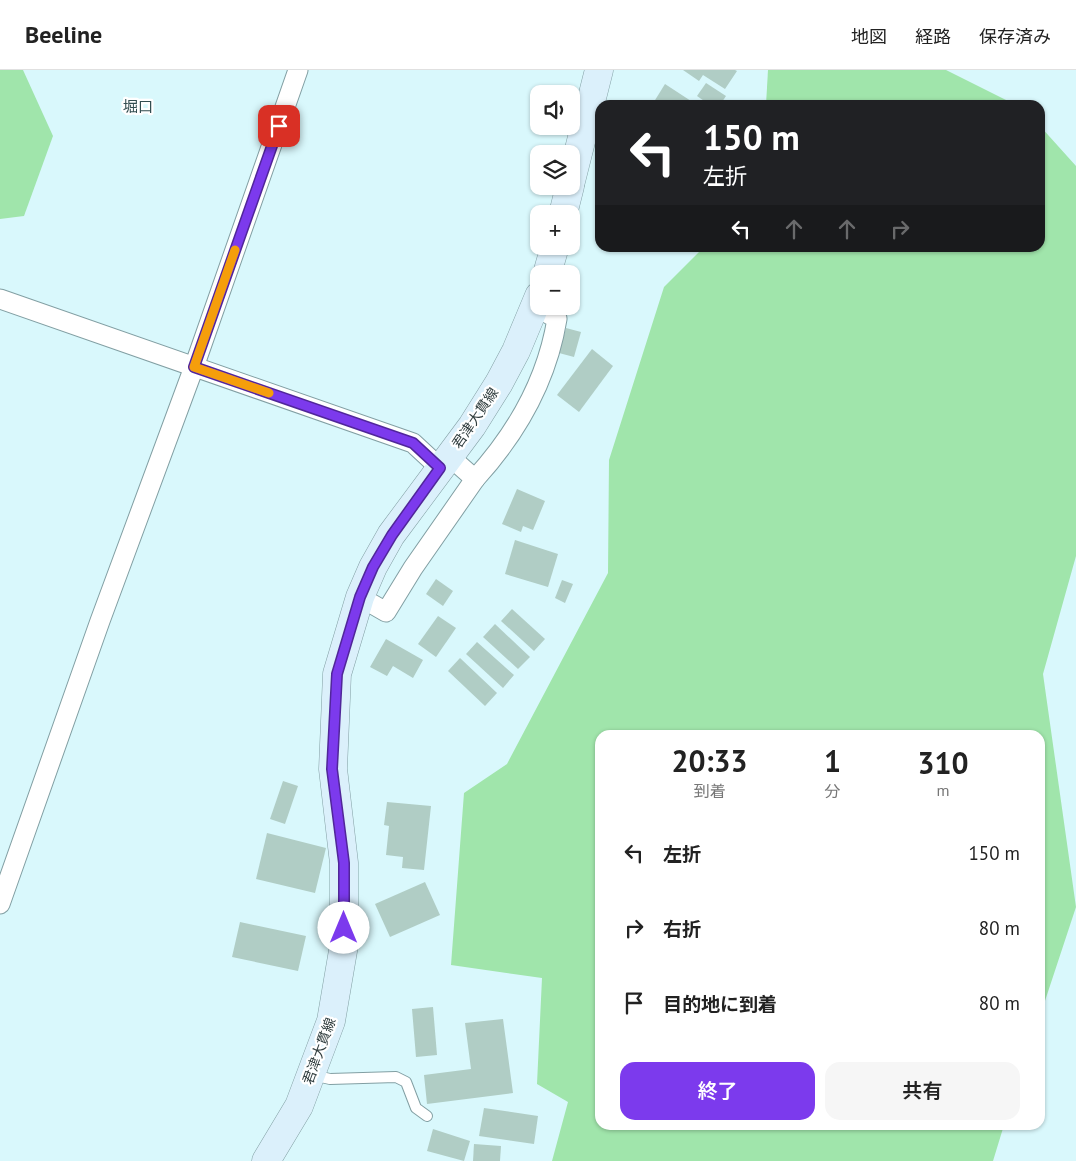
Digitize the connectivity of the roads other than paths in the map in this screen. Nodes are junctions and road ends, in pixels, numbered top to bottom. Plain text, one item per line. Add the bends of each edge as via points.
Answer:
1 (298, 70) edge
2 (599, 70) edge
3 (580, 145) edge
4 (0, 299) edge
5 (531, 315) edge
6 (553, 315) edge
7 (194, 367) junction
8 (445, 462) junction
9 (475, 479) junction
10 (360, 597) junction
11 (0, 904) edge
12 (311, 1075) junction
13 (427, 1116) dead end
14 (266, 1161) edge

1 - 7 street
2 - 3 main road
4 - 7 street
5 - 8 main road, 君津大貫線 via 499,383
6 - 9 street via 557,319 548,359 534,393 512,432
7 - 8 street via 413,443
7 - 11 street
8 - 9 street
8 - 10 main road, 君津大貫線 via 392,535
9 - 10 street via 412,568 386,612
10 - 12 main road, 君津大貫線 via 337,674 332,769 344,863 344,944 331,1021
12 - 13 lane via 330,1079 396,1077 406,1082 416,1108
12 - 14 main road, 君津大貫線 via 299,1106

